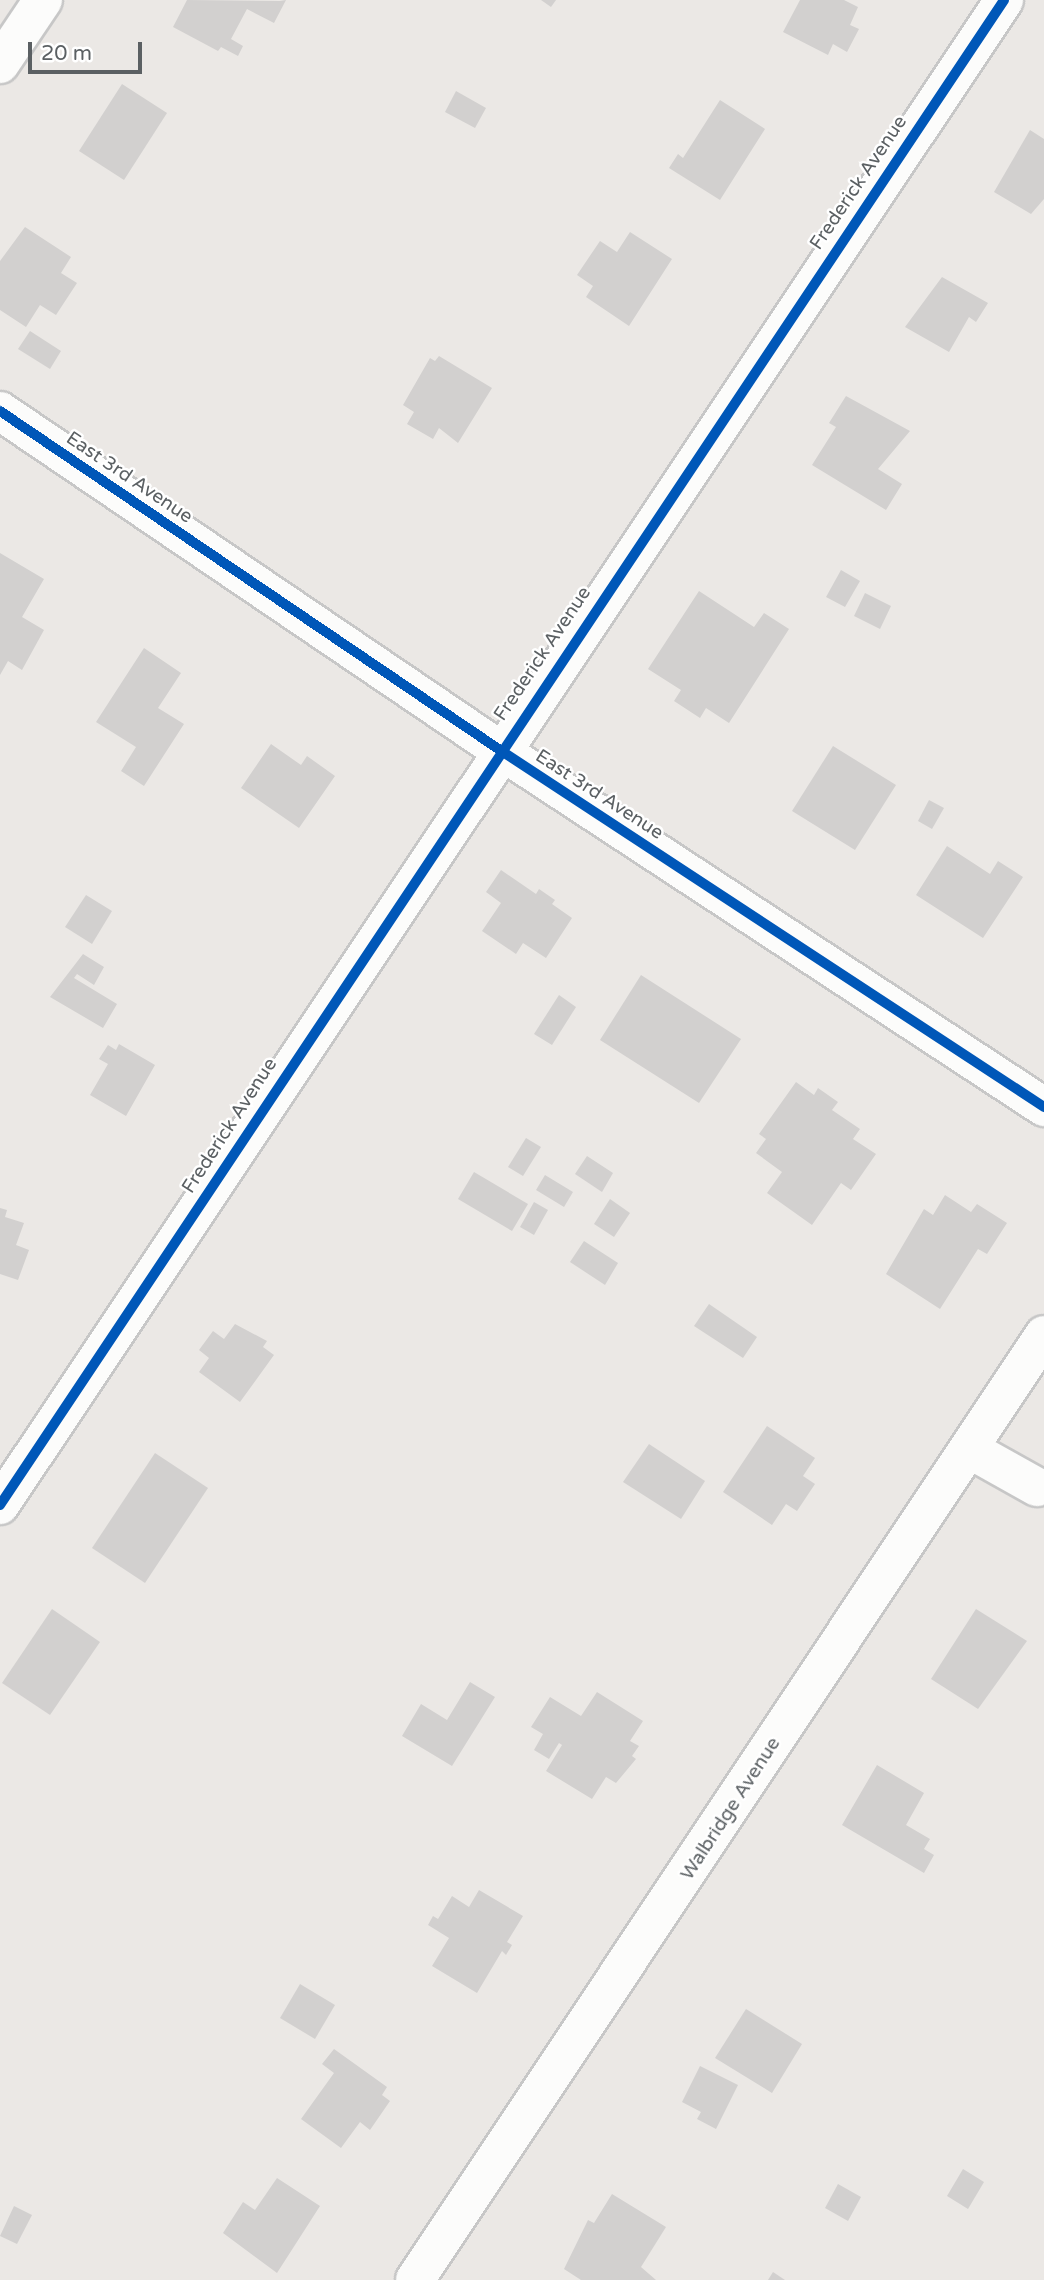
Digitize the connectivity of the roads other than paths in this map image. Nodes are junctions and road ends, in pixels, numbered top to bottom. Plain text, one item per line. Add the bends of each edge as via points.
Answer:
1 (43, 0) edge
2 (1004, 0) edge
3 (0, 64) edge
4 (0, 411) edge
5 (500, 750) junction
6 (1044, 1107) edge
7 (1044, 1335) edge
8 (969, 1449) junction
9 (1037, 1487) dead end
10 (0, 1505) edge
11 (415, 2280) edge

1 - 3 street
2 - 5 street, Frederick Avenue
4 - 5 street, East 3rd Avenue
5 - 6 street, East 3rd Avenue
5 - 10 street, Frederick Avenue
7 - 8 street, Walbridge Avenue
8 - 9 street
8 - 11 street, Walbridge Avenue

